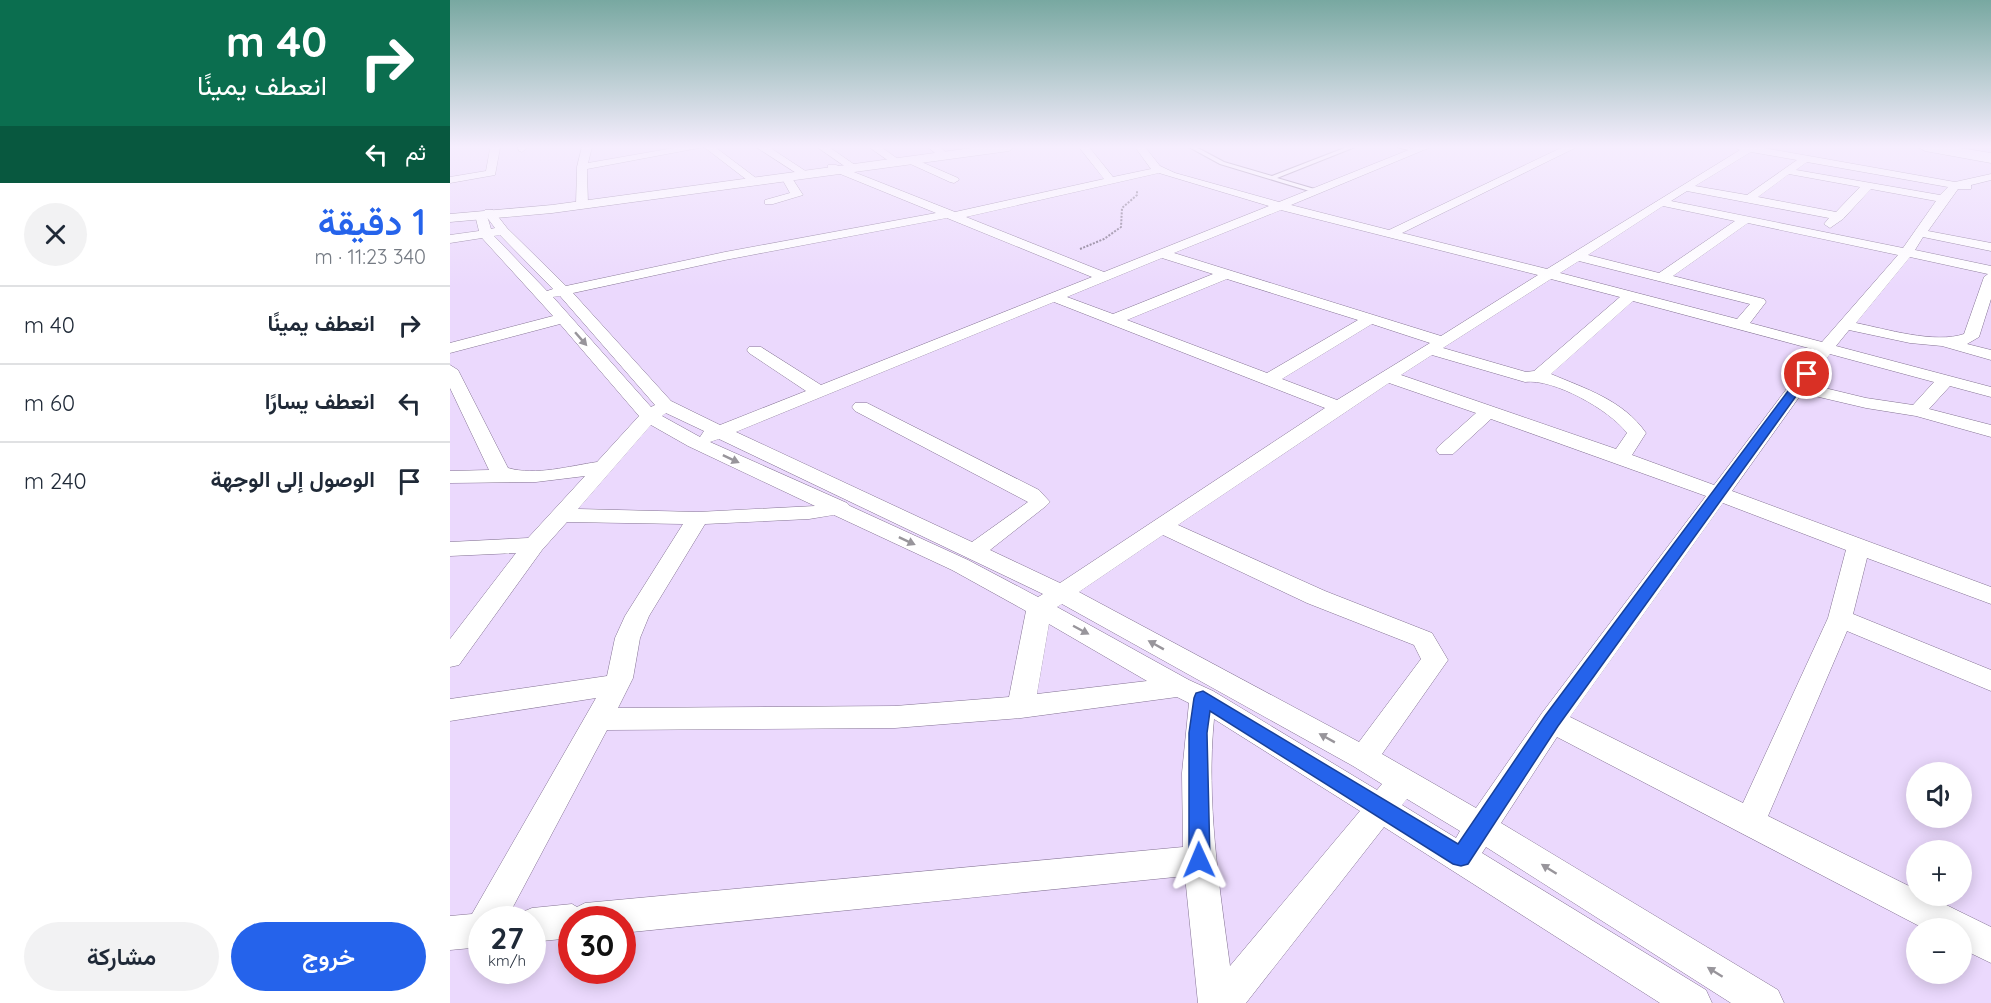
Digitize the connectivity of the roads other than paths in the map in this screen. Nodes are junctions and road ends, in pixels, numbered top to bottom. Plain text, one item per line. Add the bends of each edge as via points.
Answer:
1 (582, 194) edge
2 (640, 194) edge
3 (649, 194) edge
4 (796, 194) edge
5 (897, 194) edge
6 (1051, 194) edge
7 (1239, 194) edge
8 (1309, 194) edge
9 (1474, 194) edge
10 (1499, 194) edge
11 (1675, 194) edge
12 (1721, 194) edge
13 (1756, 194) edge
14 (1860, 194) edge
15 (1948, 194) edge
16 (1749, 199) junction
17 (582, 202) junction
18 (769, 202) dead end
19 (1662, 202) junction
20 (1280, 206) junction
21 (1464, 212) dead end
22 (950, 215) junction
23 (1839, 216) junction
24 (450, 218) edge
25 (1746, 219) junction
26 (488, 220) junction
27 (1432, 228) dead end
28 (1920, 233) junction
29 (1390, 234) junction
30 (1820, 234) junction
31 (450, 239) edge
32 (1412, 239) junction
33 (1991, 247) edge
34 (1907, 252) junction
35 (1160, 253) junction
36 (1577, 256) junction
37 (1991, 270) edge
38 (1226, 274) junction
39 (1548, 274) junction
40 (1103, 276) junction
41 (1662, 277) junction
42 (1991, 277) edge
43 (553, 293) junction
44 (1052, 296) junction
45 (1630, 296) junction
46 (563, 318) junction
47 (1370, 319) junction
48 (1113, 320) junction
49 (1740, 325) junction
50 (1845, 326) junction
51 (1939, 342) junction
52 (1437, 346) junction
53 (450, 348) edge
54 (1826, 348) junction
55 (755, 350) dead end
56 (1991, 355) edge
57 (450, 370) edge
58 (1539, 375) junction
59 (1389, 377) junction
60 (1268, 380) junction
61 (1946, 380) junction
62 (1797, 387) junction
63 (819, 391) junction
64 (1991, 392) edge
65 (467, 405) junction
66 (861, 407) dead end
67 (1339, 407) junction
68 (657, 410) junction
69 (1917, 411) junction
70 (1488, 412) junction
71 (450, 417) edge
72 (1991, 431) edge
73 (706, 437) junction
74 (1446, 450) dead end
75 (1620, 457) junction
76 (603, 467) junction
77 (507, 475) junction
78 (450, 477) edge
79 (1718, 494) junction
80 (860, 496) junction
81 (837, 509) junction
82 (562, 515) junction
83 (698, 518) junction
84 (1162, 526) junction
85 (534, 545) junction
86 (1858, 548) junction
87 (450, 549) edge
88 (974, 551) junction
89 (1061, 593) junction
90 (1991, 596) edge
91 (1040, 608) junction
92 (1840, 618) junction
93 (454, 646) edge
94 (1991, 681) edge
95 (617, 685) junction
96 (1191, 692) junction
97 (1021, 707) junction
98 (450, 710) edge
99 (599, 719) junction
100 (1552, 721) junction
101 (1364, 758) junction
102 (1402, 781) junction
103 (1380, 809) junction
104 (1750, 820) junction
105 (1481, 827) junction
106 (1461, 857) junction
107 (1199, 860) junction
108 (495, 906) edge
109 (636, 915) edge
110 (1938, 918) edge
111 (468, 931) edge
112 (450, 933) edge
113 (1972, 936) edge
114 (1991, 946) edge
115 (1216, 1003) edge
116 (1222, 1003) edge
117 (1693, 1003) edge
118 (1765, 1003) edge

1 - 17 street
2 - 17 street
3 - 17 street
4 - 18 street
5 - 22 street
6 - 22 street
7 - 20 street
8 - 20 street
9 - 29 street
10 - 21 street
11 - 19 street
12 - 16 street
13 - 16 street
14 - 23 street
15 - 28 street
16 - 23 street
17 - 26 street
19 - 25 street
19 - 36 street
20 - 29 street
20 - 35 street
22 - 40 street
22 - 43 street via 714,258
23 - 30 street
24 - 26 street
25 - 30 street
25 - 41 street
26 - 31 street
26 - 43 street via 518,271
27 - 32 street
28 - 33 street
28 - 34 street
29 - 32 street
30 - 34 street
32 - 39 street
34 - 37 street
34 - 50 street
35 - 38 street
35 - 40 street
36 - 39 street
36 - 41 street
38 - 47 street
38 - 48 street
39 - 45 street
39 - 52 street
40 - 44 street
41 - 49 street via 1758,302
42 - 51 street via 1971,337 1963,342
43 - 46 street
43 - 68 street
44 - 48 street
44 - 63 street
45 - 49 street
45 - 58 street
46 - 53 street
46 -> 68 street
47 - 52 street
47 - 60 street
48 - 60 street
49 - 54 street
50 - 51 street
50 - 54 street
51 - 56 street
52 - 58 street via 1525,377
52 - 59 street
54 - 61 street
54 - 62 street
55 - 63 street
57 - 65 street
58 - 75 street via 1629,419 1637,433
59 - 67 street
59 - 70 street
60 - 67 street
61 - 64 street
61 - 69 street
62 - 69 street
62 - 79 street
63 - 73 street
65 - 71 street
65 - 77 street via 495,465
66 - 88 street via 1032,494 1039,502
67 - 84 street
68 - 73 street
68 - 76 street
69 - 72 street
70 - 74 street
70 - 75 street
73 - 80 street
73 -> 81 street
75 - 79 street
76 - 77 street
76 - 82 street
77 - 78 street
79 - 86 street
79 - 100 street
80 - 81 street
80 - 88 street
81 - 83 street
81 -> 91 street via 960,565
82 - 83 street
82 - 85 street
83 - 95 street via 629,633 624,669
84 - 89 street
84 - 101 street via 1316,597 1423,639 1435,660
85 - 87 street
85 - 93 street
86 - 90 street
86 - 92 street
88 - 89 street
89 - 91 street
101 -> 89 street
91 -> 96 street
91 - 97 street
92 - 94 street
92 - 104 street
95 - 98 street
95 - 99 street
96 - 97 street
96 - 103 street
96 - 107 street via 1198,733
97 - 99 street via 895,717
99 - 108 street
100 - 104 street
100 - 105 street
101 - 102 street
102 - 103 street
102 - 105 street
103 - 106 street
103 - 116 street
104 - 110 street
105 - 106 street
118 -> 105 street
106 - 117 street
107 - 109 street
107 - 115 street
111 - 112 street
113 - 114 street

